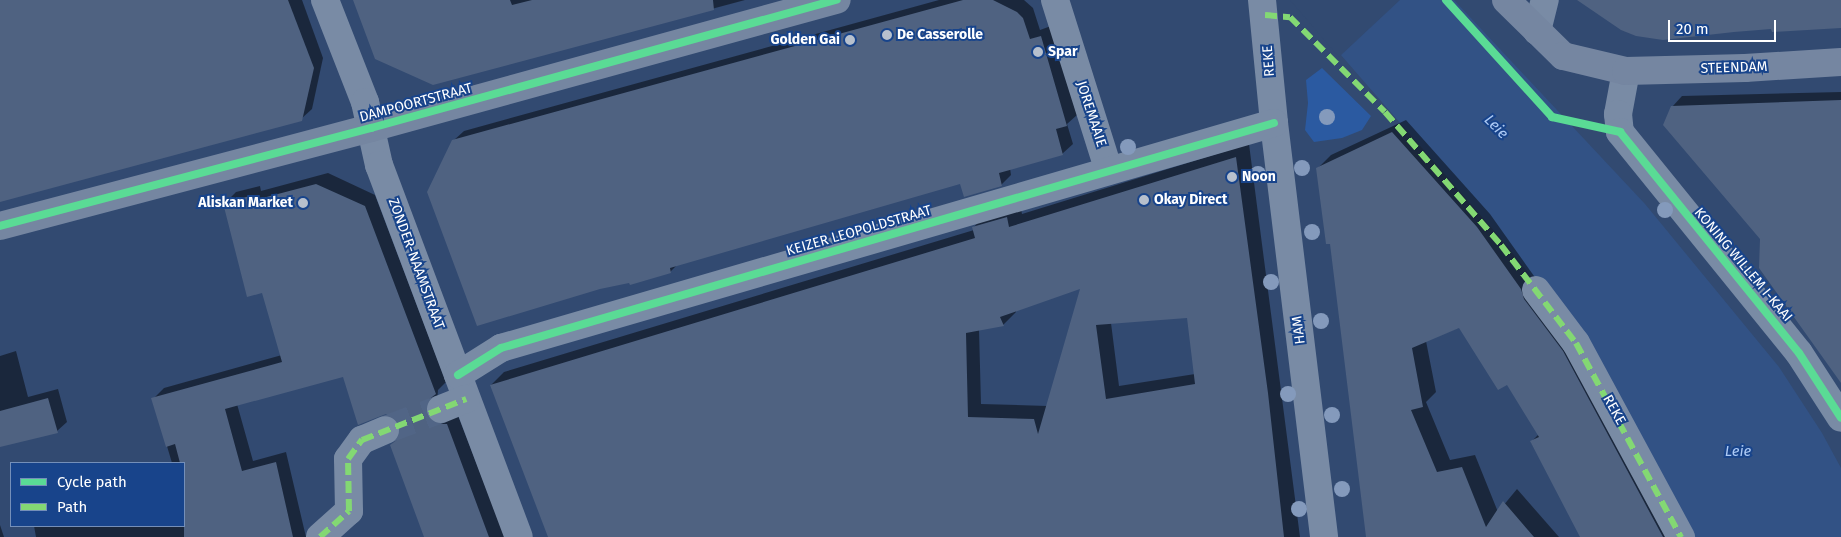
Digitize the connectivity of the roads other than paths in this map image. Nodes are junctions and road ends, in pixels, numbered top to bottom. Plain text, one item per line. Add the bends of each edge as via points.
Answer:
1 (325, 0) edge
2 (837, 0) edge
3 (1055, 0) edge
4 (1262, 0) edge
5 (1506, 0) edge
6 (1545, 0) edge
7 (1537, 32) junction
8 (1841, 62) edge
9 (1626, 71) junction
10 (1274, 123) junction
11 (371, 128) junction
12 (1109, 171) junction
13 (0, 226) edge
14 (1536, 290) dead end
15 (462, 387) junction
16 (441, 409) tunnel mouth
17 (1841, 418) edge
18 (385, 430) tunnel mouth
19 (320, 537) edge
20 (519, 537) edge
21 (1324, 537) edge
22 (1681, 537) edge

1 - 11 street, ZONDER-NAAMSTRAAT via 365,102
2 - 11 street, DAMPOORTSTRAAT
3 - 12 street, JOREMAAIE
4 - 10 street, REKE
5 - 7 street, STEENDAM
6 - 7 street
7 - 9 street, STEENDAM via 1562,56
8 - 9 street, STEENDAM
9 - 17 street, KONING WILLEM I-KAAI via 1618,114 1620,132 1799,353
10 - 12 street, KEIZER LEOPOLDSTRAAT
10 - 21 street, HAM
11 - 13 street, DAMPOORTSTRAAT
11 - 15 street, ZONDER-NAAMSTRAAT via 379,165
12 - 15 street, KEIZER LEOPOLDSTRAAT via 500,348
14 - 22 street, REKE via 1576,343
15 - 16 street
15 - 20 street, ZONDER-NAAMSTRAAT
18 - 19 street via 362,440 348,459 349,511

